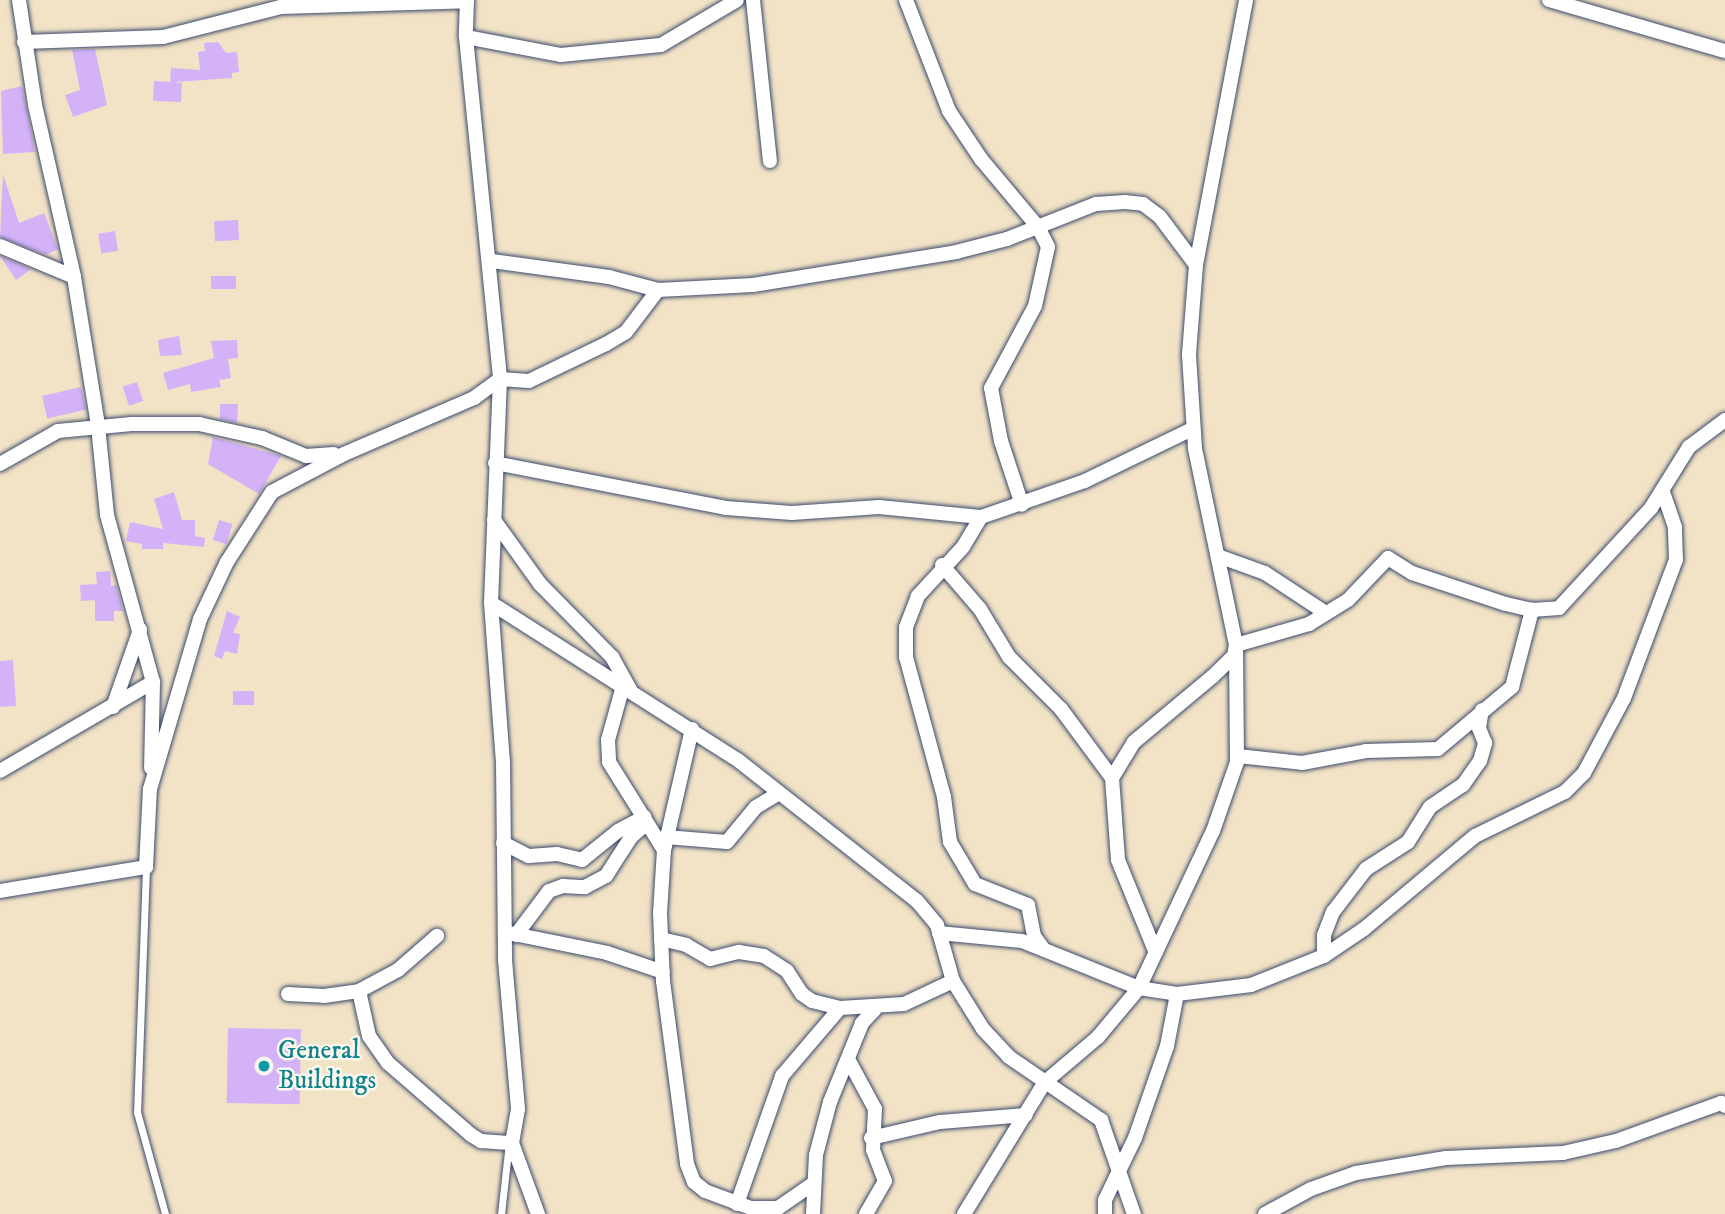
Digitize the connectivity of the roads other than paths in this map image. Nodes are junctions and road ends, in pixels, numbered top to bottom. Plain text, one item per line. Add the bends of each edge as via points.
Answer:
1 (19, 0) edge
2 (467, 0) edge
3 (737, 0) edge
4 (753, 0) edge
5 (906, 0) edge
6 (1246, 0) edge
7 (1549, 0) edge
8 (323, 2) edge
9 (467, 37) junction
10 (24, 42) junction
11 (1725, 51) edge
12 (770, 161) dead end
13 (1038, 227) junction
14 (0, 246) edge
15 (492, 261) junction
16 (1196, 265) junction
17 (74, 277) junction
18 (658, 290) junction
19 (500, 379) junction
20 (1725, 420) edge
21 (98, 426) junction
22 (1192, 429) junction
23 (344, 454) junction
24 (495, 463) junction
25 (0, 464) edge
26 (1662, 490) junction
27 (1022, 505) junction
28 (981, 517) junction
29 (494, 520) junction
30 (1218, 556) junction
31 (942, 565) junction
32 (491, 603) junction
33 (1532, 610) junction
34 (1326, 613) junction
35 (140, 630) junction
36 (1237, 645) junction
37 (153, 682) junction
38 (626, 688) junction
39 (113, 707) junction
40 (1482, 709) junction
41 (692, 729) junction
42 (1238, 756) junction
43 (0, 771) edge
44 (1112, 778) junction
45 (150, 789) junction
46 (779, 793) junction
47 (646, 820) junction
48 (503, 843) junction
49 (665, 844) junction
50 (146, 867) junction
51 (0, 891) edge
52 (939, 933) junction
53 (511, 934) junction
54 (438, 936) dead end
55 (661, 939) junction
56 (1042, 947) junction
57 (1156, 953) junction
58 (1324, 956) junction
59 (663, 972) junction
60 (953, 981) junction
61 (1139, 988) junction
62 (359, 991) junction
63 (288, 994) dead end
64 (1177, 994) junction
65 (840, 1008) junction
66 (875, 1009) junction
67 (848, 1059) junction
68 (1045, 1082) junction
69 (1724, 1104) edge
70 (1027, 1115) junction
71 (872, 1138) junction
72 (509, 1143) joint
73 (1116, 1172) junction
74 (814, 1183) junction
75 (737, 1203) junction
76 (165, 1214) edge
77 (501, 1214) edge
78 (538, 1214) edge
79 (813, 1214) edge
80 (866, 1214) edge
81 (964, 1214) edge
82 (1105, 1214) edge
83 (1133, 1214) edge
84 (1265, 1214) edge

1 - 10 street
2 - 8 street
2 - 9 street
3 - 9 street via 661,45 561,55
4 - 12 street
5 - 13 street via 949,111 981,159
6 - 16 street
7 - 11 street
8 - 10 street via 265,10 163,37
9 - 15 street
10 - 17 street
13 - 16 street via 1096,204 1135,202 1160,217
13 - 18 street via 986,245 907,260 753,285
13 - 27 street via 1048,247 1041,290 991,387 1001,441
14 - 17 street
15 - 18 street via 608,277
15 - 19 street
16 - 22 street via 1189,354
17 - 21 street
18 - 19 street via 626,332 606,344 529,381
19 - 23 street via 474,398
19 - 24 street
20 - 26 street via 1689,447
21 - 23 street via 199,424 262,438 306,456
21 - 25 street via 47,435
21 - 35 street via 107,515
22 - 27 street via 1085,481
22 - 30 street
23 - 45 street via 272,492 227,562 200,619
24 - 28 street via 737,509 792,513 879,508
24 - 29 street
26 - 33 street via 1641,520 1563,604
26 - 58 street via 1675,527 1676,560 1624,698 1584,773 1564,792 1475,836 1364,929
27 - 28 street
28 - 31 street via 962,547
29 - 32 street
29 - 38 street via 540,584 612,657
30 - 34 street via 1265,573
30 - 36 street
31 - 44 street via 980,609 1009,657 1061,709
31 - 56 street via 918,596 904,640 944,797 950,842 975,884 1028,905 1034,936
32 - 38 street
32 - 48 street via 503,761
33 - 34 street via 1409,572 1390,557 1348,600
33 - 40 street via 1512,686
34 - 36 street via 1287,634
35 - 37 street
35 - 39 street
36 - 42 street
36 - 44 street via 1234,656 1212,677 1134,742
37 - 39 street
37 - 45 street
38 - 41 street
38 - 47 street via 608,740 608,762
39 - 43 street
40 - 42 street via 1430,753 1366,751 1302,763
40 - 58 street via 1479,728 1485,743 1480,761 1463,785 1430,807 1408,842 1366,869 1334,912 1324,935
41 - 46 street
41 - 49 street
42 - 57 street via 1213,831
44 - 57 street via 1118,860
45 - 50 street
46 - 49 street via 757,807 727,842
46 - 52 street via 917,901
47 - 48 street via 582,860 557,854 529,856
47 - 49 street
47 - 53 street via 606,876 585,887 549,891
48 - 53 street
49 - 55 street
50 - 51 street
50 - 76 lane via 137,1112
52 - 56 street via 1005,938
52 - 60 street
53 - 59 street via 607,953
53 - 78 street via 518,1110 512,1143
54 - 62 street via 398,970
55 - 59 street
55 - 65 street via 686,945 710,959 739,952 764,956 787,971 812,1002
56 - 61 street
57 - 61 street
58 - 64 street via 1251,985
59 - 75 street via 687,1164 694,1182 705,1191
60 - 66 street via 917,999
60 - 68 street via 983,1029 1009,1057
61 - 64 street
61 - 68 street via 1098,1037
62 - 63 street via 324,996
62 - 72 street via 369,1036 388,1063 481,1142
64 - 73 street via 1167,1046 1135,1138
65 - 66 street
65 - 75 street via 782,1076
66 - 67 street via 862,1023
67 - 71 street via 875,1110
67 - 74 street via 823,1126
68 - 70 street
68 - 73 street via 1101,1120 1109,1133
69 - 84 street via 1639,1134 1563,1153 1446,1158 1356,1173 1311,1189
70 - 71 street via 940,1122
70 - 81 street
71 - 80 street via 885,1181
72 - 77 lane
73 - 82 street
73 - 83 street
74 - 75 street via 778,1208
74 - 79 street

